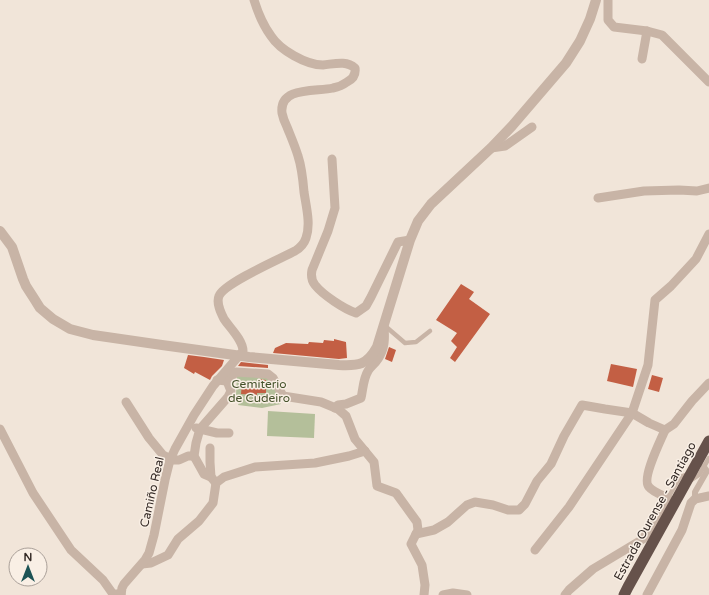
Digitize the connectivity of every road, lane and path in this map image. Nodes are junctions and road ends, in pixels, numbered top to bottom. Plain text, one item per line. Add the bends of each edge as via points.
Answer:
1 (254, 0) edge
2 (596, 0) edge
3 (608, 0) edge
4 (648, 31) junction
5 (642, 59) dead end
6 (709, 82) edge
7 (532, 127) dead end
8 (491, 148) junction
9 (332, 159) dead end
10 (709, 188) edge
11 (598, 198) dead end
12 (0, 231) edge
13 (709, 234) edge
14 (410, 240) junction
15 (384, 325) junction
16 (430, 331) dead end
17 (239, 356) junction
18 (217, 380) junction
19 (227, 381) junction
20 (709, 383) edge
21 (126, 402) dead end
22 (335, 408) junction
23 (632, 413) junction
24 (189, 426) junction
25 (0, 429) edge
26 (200, 429) junction
27 (665, 430) junction
28 (229, 433) dead end
29 (709, 441) edge
30 (210, 448) dead end
31 (365, 451) junction
32 (709, 458) edge
33 (196, 459) junction
34 (170, 460) junction
35 (210, 462) junction
36 (704, 467) junction
37 (691, 472) junction
38 (214, 480) junction
39 (685, 484) junction
40 (709, 496) edge
41 (672, 499) junction
42 (693, 501) junction
43 (416, 534) junction
44 (648, 540) junction
45 (535, 550) dead end
46 (142, 564) junction
47 (624, 592) edge
48 (121, 594) edge
49 (424, 595) edge
50 (443, 595) edge
51 (467, 595) edge
52 (565, 595) edge
53 (647, 595) edge

1 - 17 street via 271,37 290,54 306,62 322,65 345,63 352,65 356,70 353,78 346,83 333,88 302,91 283,102 282,114 301,170 308,231 301,247 251,273 219,296 221,313 243,348
2 - 8 street via 580,41 566,63
3 - 4 street via 608,20 614,27
4 - 5 street
4 - 6 street via 662,35
7 - 8 street via 505,146
8 - 14 street via 431,204 418,221
9 - 14 street via 335,208 312,270 315,285 336,303 356,313 366,306 371,298 398,242
10 - 11 street via 697,191 644,191
12 - 17 street via 12,247 23,279 40,308 70,329 93,335
13 - 23 street via 696,259 655,300 648,365
14 - 15 street
15 - 16 lane via 405,343 416,342
15 - 17 street via 377,346 368,360 353,366
15 - 22 street via 383,348 378,360 365,377 361,398
17 - 18 street, Camiño Real
18 - 19 street
18 - 24 street, Camiño Real
19 - 22 street via 236,372 268,374 273,378 282,396 321,402
19 - 26 street via 231,391 228,397
20 - 27 street via 674,424
21 - 34 street via 149,438 163,456
22 - 31 street via 346,416 355,439
23 - 27 street
23 - 43 street via 582,405 551,464 519,510 475,502 467,505 448,522 434,530
23 - 45 street via 570,507
24 - 26 street
24 - 34 street, Camiño Real
25 - 48 street via 33,492 71,550 103,580 112,594
26 - 28 street
26 - 33 street via 196,443
27 - 41 street via 646,477 649,487
29 - 37 highway, Estrada Ourense - Santiago
30 - 35 street
31 - 38 street via 315,463 254,467
31 - 43 street via 374,462 377,486 396,494 417,522
32 - 36 lane
33 - 34 street via 188,456
33 - 35 street
33 - 38 street via 204,474
34 - 46 street, Camiño Real via 151,548
35 - 38 street
36 - 39 lane via 699,475
36 - 42 street via 707,471
37 - 39 highway, Estrada Ourense - Santiago
37 - 41 lane via 680,477
38 - 46 street via 213,503 199,521 178,539 168,555 152,564
39 - 41 highway, Estrada Ourense - Santiago
40 - 42 street
41 - 44 highway, Estrada Ourense - Santiago
42 - 53 street via 682,530
43 - 49 street via 411,544 422,565
44 - 47 highway, Estrada Ourense - Santiago
44 - 52 street via 593,569
46 - 48 street, Camiño Real via 124,584
50 - 51 street

